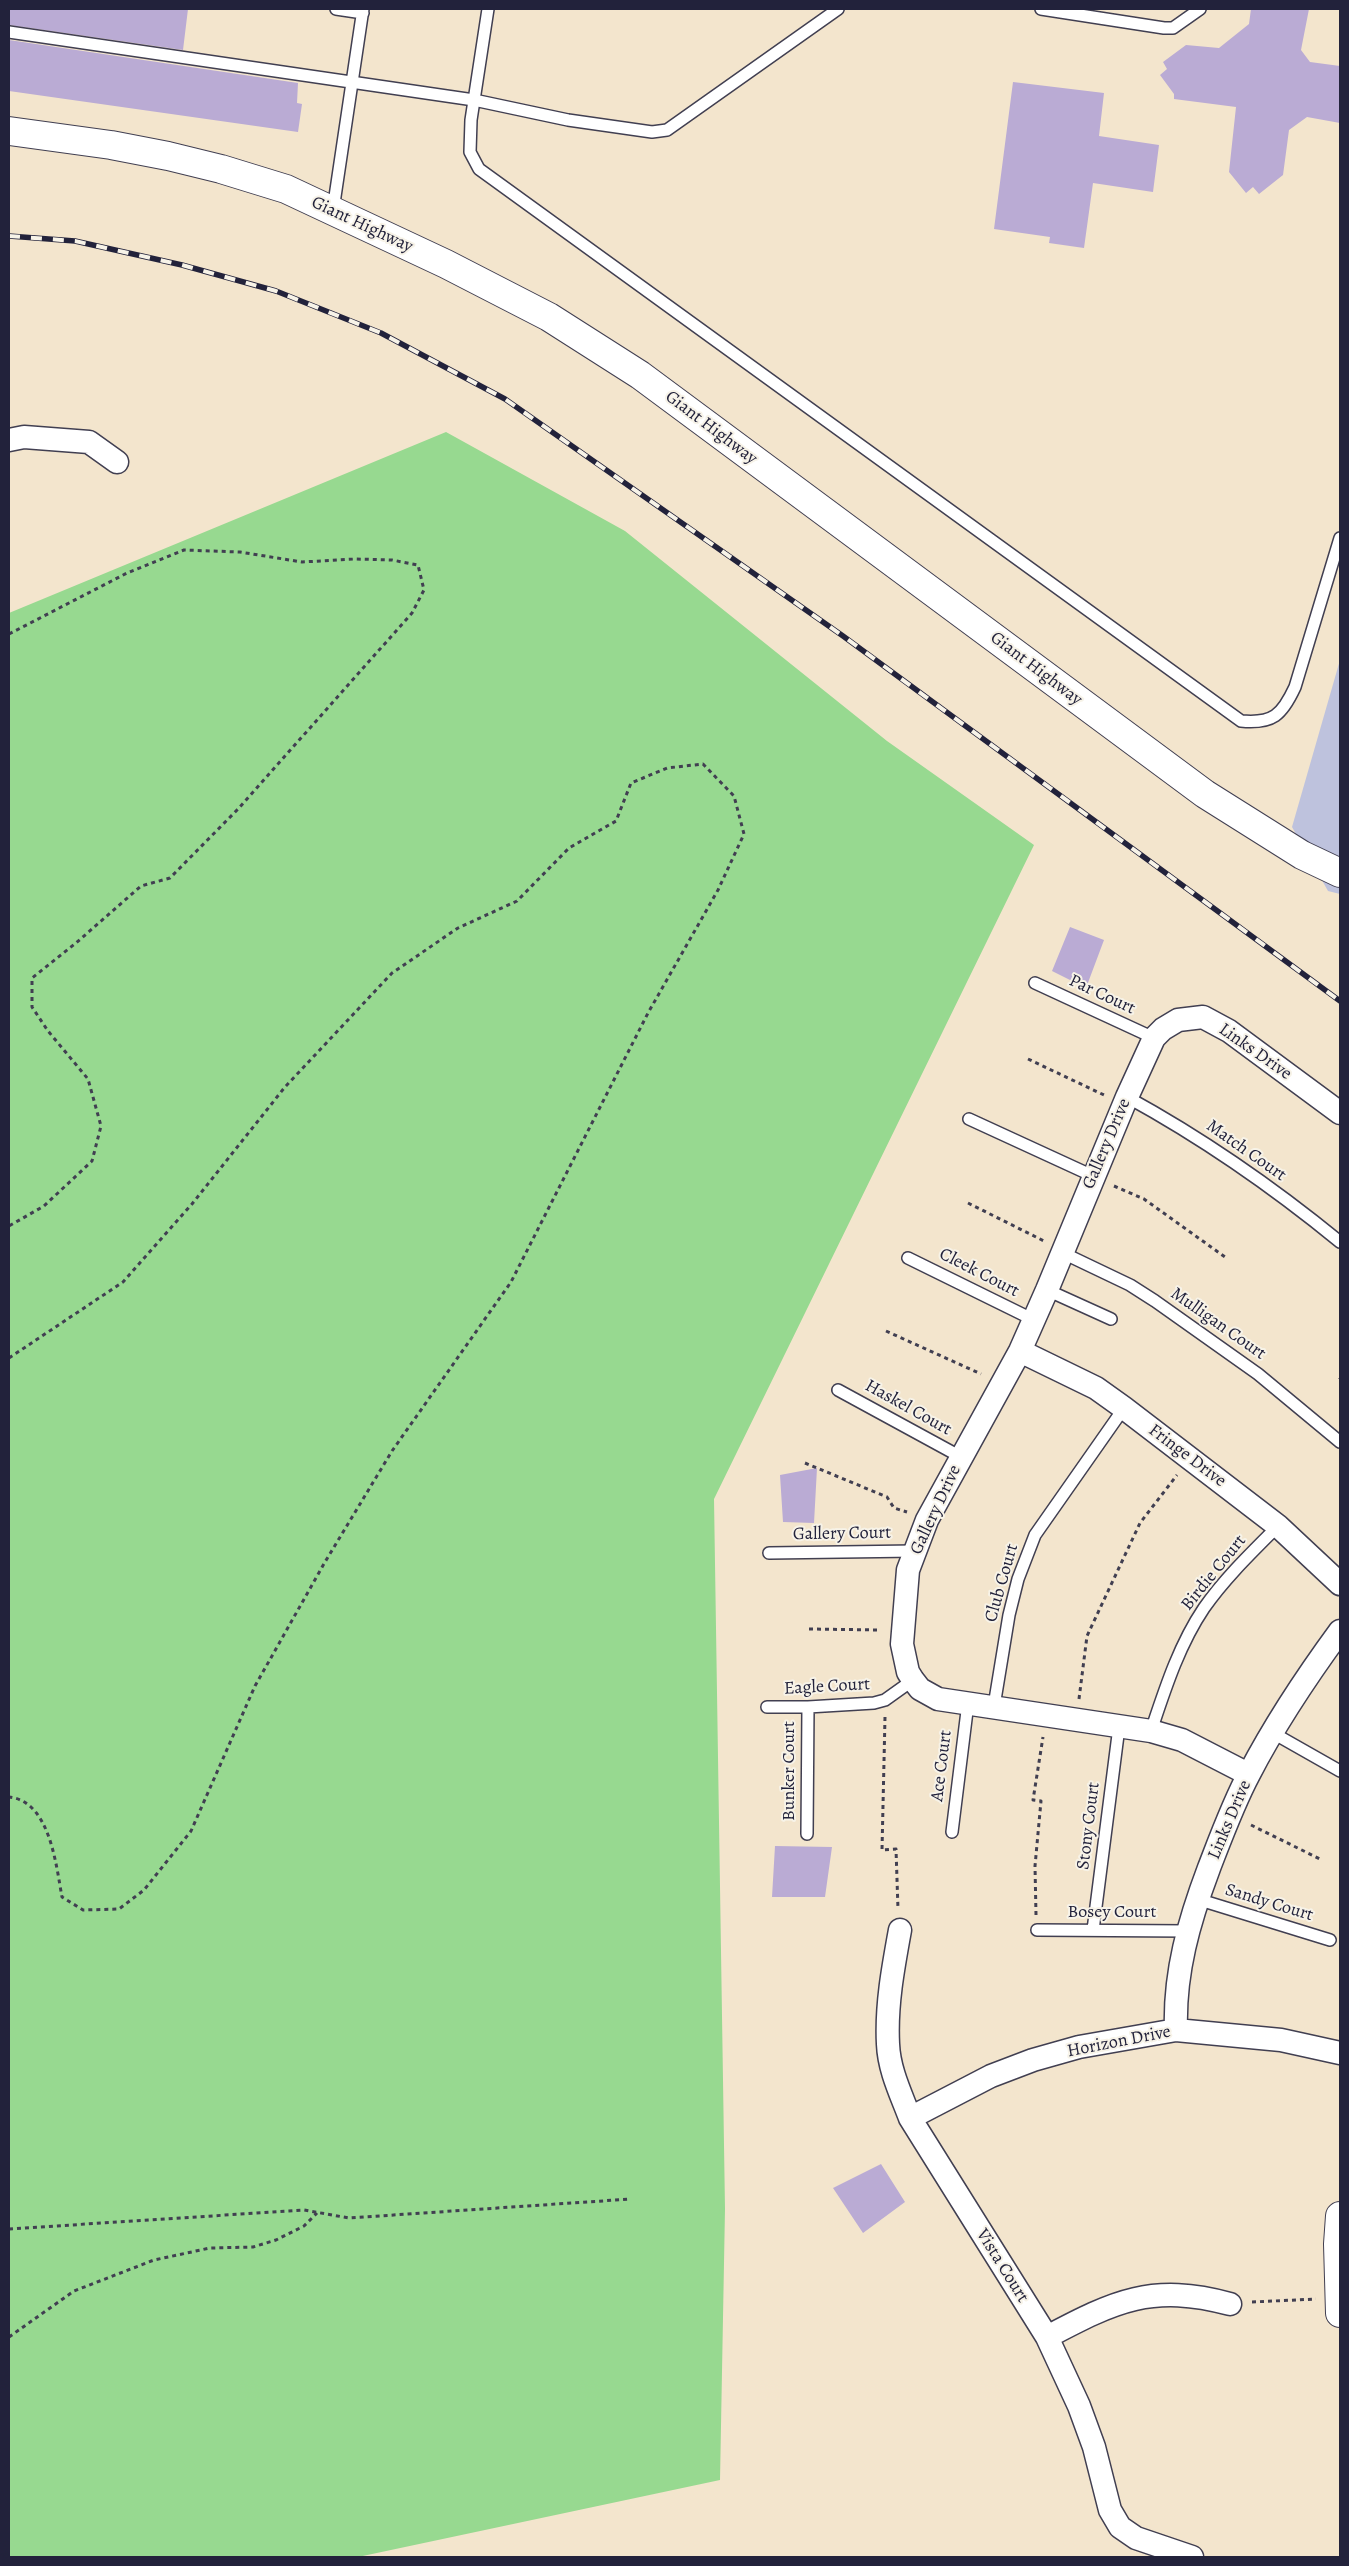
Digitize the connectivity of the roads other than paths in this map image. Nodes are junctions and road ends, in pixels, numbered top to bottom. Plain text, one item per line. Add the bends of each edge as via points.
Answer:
1 (336, 9) edge
2 (488, 9) edge
3 (838, 9) edge
4 (1041, 9) edge
5 (1200, 9) edge
6 (363, 11) edge
7 (9, 32) edge
8 (352, 83) junction
9 (474, 100) junction
10 (9, 131) edge
11 (333, 210) junction
12 (9, 440) edge
13 (117, 462) dead end
14 (1340, 538) edge
15 (1340, 873) edge
16 (1035, 983) dead end
17 (1159, 1034) junction
18 (1125, 1101) junction
19 (1340, 1114) edge
20 (969, 1119) dead end
21 (1093, 1176) junction
22 (1340, 1242) edge
23 (1063, 1253) junction
24 (908, 1258) dead end
25 (1048, 1290) junction
26 (1111, 1319) dead end
27 (1034, 1320) junction
28 (1020, 1351) junction
29 (838, 1390) dead end
30 (1124, 1408) junction
31 (1340, 1442) edge
32 (961, 1457) junction
33 (1278, 1526) junction
34 (915, 1551) junction
35 (769, 1553) dead end
36 (1340, 1584) edge
37 (1340, 1631) edge
38 (913, 1680) junction
39 (968, 1703) junction
40 (994, 1706) junction
41 (767, 1707) dead end
42 (808, 1708) junction
43 (1119, 1727) junction
44 (1151, 1731) junction
45 (1274, 1733) junction
46 (1340, 1771) edge
47 (1248, 1774) junction
48 (952, 1832) dead end
49 (807, 1834) dead end
50 (1198, 1899) junction
51 (900, 1930) road end
52 (1036, 1930) road end
53 (1093, 1930) junction
54 (1187, 1931) junction
55 (1330, 1940) dead end
56 (1176, 2030) junction
57 (1340, 2053) edge
58 (910, 2118) junction
59 (1340, 2216) edge
60 (1230, 2304) road end
61 (1340, 2306) edge
62 (1047, 2337) junction
63 (1192, 2557) edge

1 - 6 lane
2 - 9 lane
3 - 9 lane via 667,130 652,132 568,120
4 - 5 lane via 1164,28 1172,28
6 - 8 lane
7 - 8 lane
8 - 9 lane
8 - 11 lane
9 - 14 lane via 470,152 480,169 1241,721 1273,719 1288,702
10 - 11 street, Giant Highway via 112,145 222,169 286,189
11 - 15 street, Giant Highway via 549,317 640,375 1205,794 1302,855
12 - 13 street via 24,437 88,442
16 - 17 lane, Par Court
17 - 18 street, Gallery Drive
17 - 19 street, Links Drive via 1178,1020 1203,1017 1229,1031
18 - 21 street, Gallery Drive
18 - 22 lane, Match Court via 1178,1125
20 - 21 lane
21 - 23 street, Gallery Drive
23 - 25 street, Gallery Drive
23 - 31 lane, Mulligan Court via 1130,1285 1155,1301 1258,1374
24 - 27 lane, Cleek Court
25 - 26 lane
25 - 27 street, Gallery Drive
27 - 28 street, Gallery Drive
28 - 30 street, Fringe Drive via 1096,1388
28 - 32 street, Gallery Drive
29 - 32 lane, Haskel Court
30 - 33 street, Fringe Drive
30 - 40 lane, Club Court via 1035,1535 1018,1578 1009,1615
32 - 34 street, Gallery Drive via 927,1520
33 - 36 street, Fringe Drive
33 - 44 lane, Birdie Court via 1232,1573 1204,1609 1181,1649
34 - 35 lane, Gallery Court
34 - 38 street, Gallery Drive via 908,1570 902,1644
37 - 45 street, Links Drive via 1310,1672
38 - 39 street via 920,1689 938,1699
38 - 42 lane, Eagle Court via 885,1700
39 - 40 street
39 - 48 lane, Ace Court
40 - 43 street
41 - 42 lane, Eagle Court
42 - 49 lane, Bunker Court
43 - 44 street
43 - 53 lane, Stony Court
44 - 47 street via 1182,1740
45 - 46 lane
45 - 47 street, Links Drive
47 - 50 street, Links Drive
50 - 54 street, Links Drive
50 - 55 lane, Sandy Court
51 - 58 street, Vista Court via 890,1990 888,2046 896,2082
52 - 53 lane, Bosey Court
53 - 54 lane, Bosey Court
54 - 56 street, Links Drive via 1175,2003
56 - 57 street, Horizon Drive via 1262,2037
56 - 58 street, Horizon Drive via 1079,2047 1033,2060 991,2076
58 - 62 street, Vista Court
59 - 61 street
60 - 62 street via 1200,2296 1166,2293 1126,2301 1087,2316
62 - 63 street, Vista Court via 1079,2406 1094,2447 1110,2510 1120,2527 1136,2538

